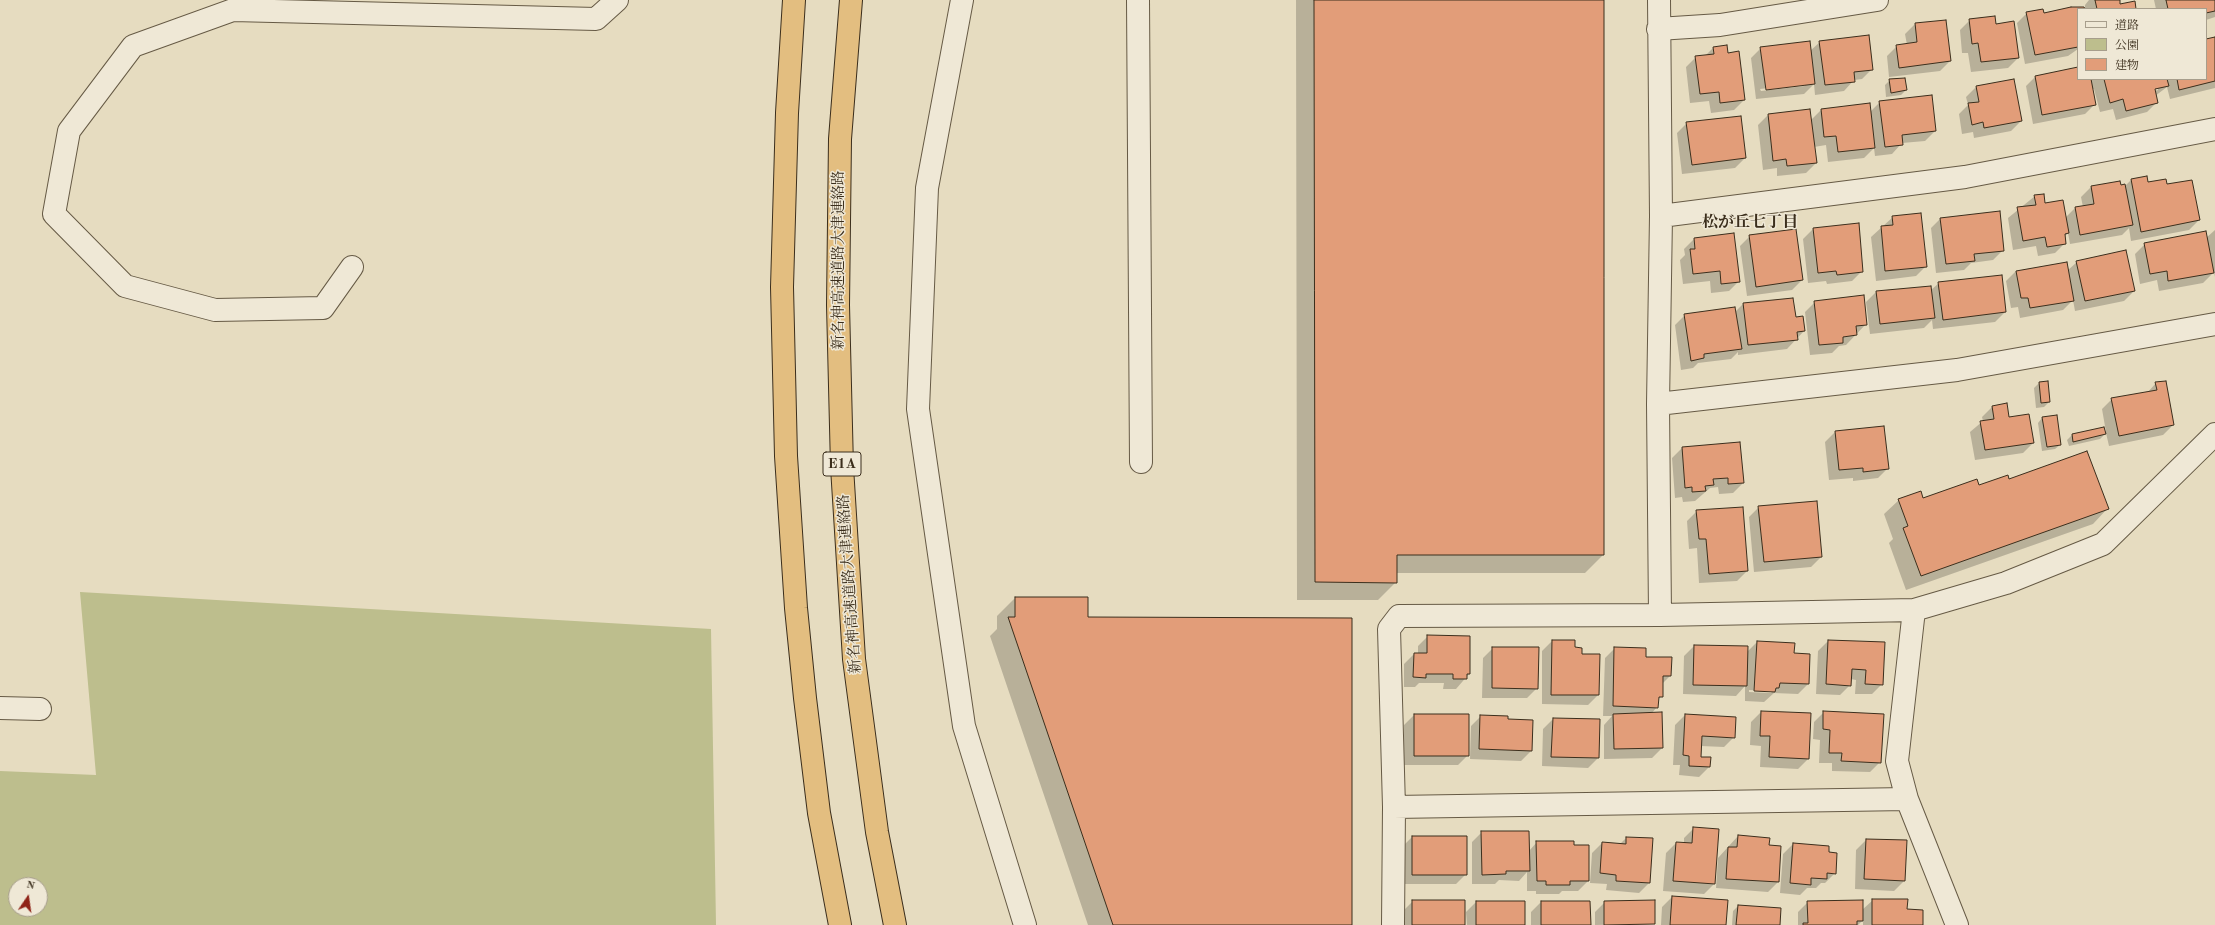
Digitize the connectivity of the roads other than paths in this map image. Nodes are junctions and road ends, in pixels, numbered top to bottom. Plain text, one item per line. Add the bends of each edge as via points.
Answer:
1 (617, 0) edge
2 (794, 0) edge
3 (851, 0) edge
4 (962, 0) edge
5 (1138, 0) edge
6 (1658, 0) edge
7 (1877, 0) edge
8 (1658, 29) junction
9 (2215, 129) edge
10 (1661, 216) junction
11 (352, 267) dead end
12 (2215, 324) edge
13 (1658, 404) junction
14 (2215, 434) edge
15 (1141, 462) dead end
16 (1914, 610) junction
17 (1660, 615) junction
18 (0, 708) edge
19 (40, 709) dead end
20 (1907, 800) junction
21 (1394, 807) junction
22 (840, 925) edge
23 (895, 925) edge
24 (1025, 925) edge
25 (1393, 925) edge
26 (1957, 925) edge

1 - 11 street via 596,19 233,10 133,46 69,131 54,214 125,286 215,310 323,308
2 - 22 highway via 787,113 782,287 786,456 805,698 819,813
3 - 23 highway, 新名神高速道路大津連絡路 / E1A via 840,139 838,305 842,467 854,659 877,832
4 - 24 street via 926,188 918,410 964,726
5 - 15 street
6 - 8 street
7 - 8 street via 1720,25
8 - 10 street
9 - 10 street via 1965,177
10 - 13 street
12 - 13 street via 1957,370
13 - 17 street
14 - 16 street via 2103,544 2006,583
16 - 17 street
16 - 20 street via 1898,761
17 - 21 street via 1399,616 1389,629
18 - 19 street
20 - 21 street
20 - 26 street
21 - 25 street

